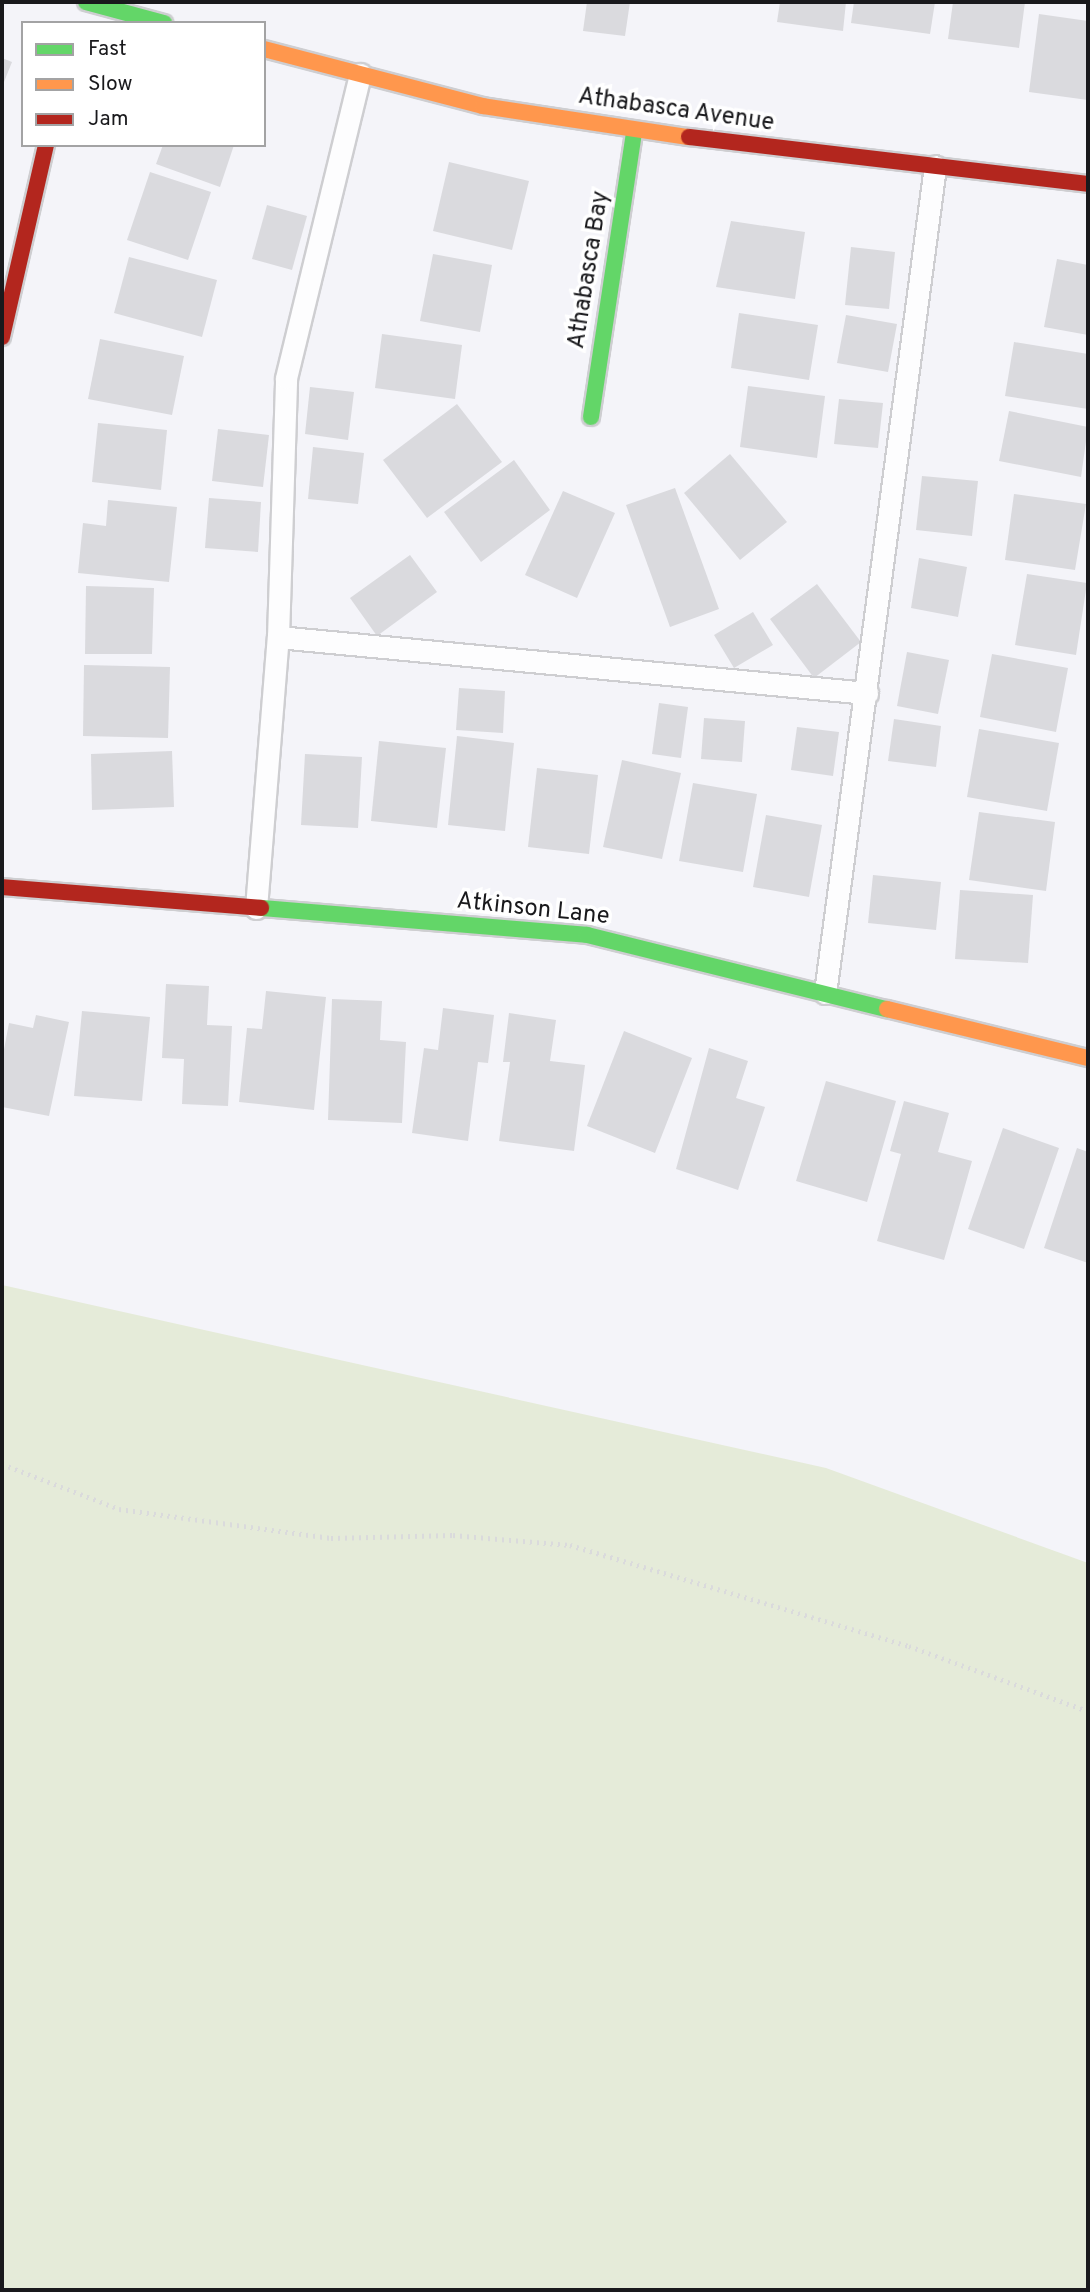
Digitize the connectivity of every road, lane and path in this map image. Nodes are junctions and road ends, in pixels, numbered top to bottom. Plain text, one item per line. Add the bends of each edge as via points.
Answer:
1 (86, 2) edge
2 (157, 21) edge
3 (266, 50) edge
4 (360, 74) junction
5 (634, 131) junction
6 (46, 147) edge
7 (935, 166) junction
8 (1088, 184) edge
9 (2, 337) edge
10 (591, 417) dead end
11 (278, 637) junction
12 (867, 693) junction
13 (2, 887) edge
14 (256, 908) junction
15 (825, 993) junction
16 (1088, 1058) edge
17 (2, 1464) edge
18 (1088, 1711) edge

1 - 2 street
3 - 4 street, Athabasca Avenue
4 - 5 street, Athabasca Avenue via 483,106
4 - 11 lane via 286,378
5 - 7 street, Athabasca Avenue
5 - 10 street, Athabasca Bay
6 - 9 street
7 - 8 street, Athabasca Avenue
7 - 12 lane
11 - 12 lane
11 - 14 lane
12 - 15 lane
13 - 14 street, Atkinson Lane
14 - 15 street, Atkinson Lane via 587,935
15 - 16 street, Atkinson Lane
17 - 18 path via 132,1511 331,1538 453,1535 570,1545 909,1646

